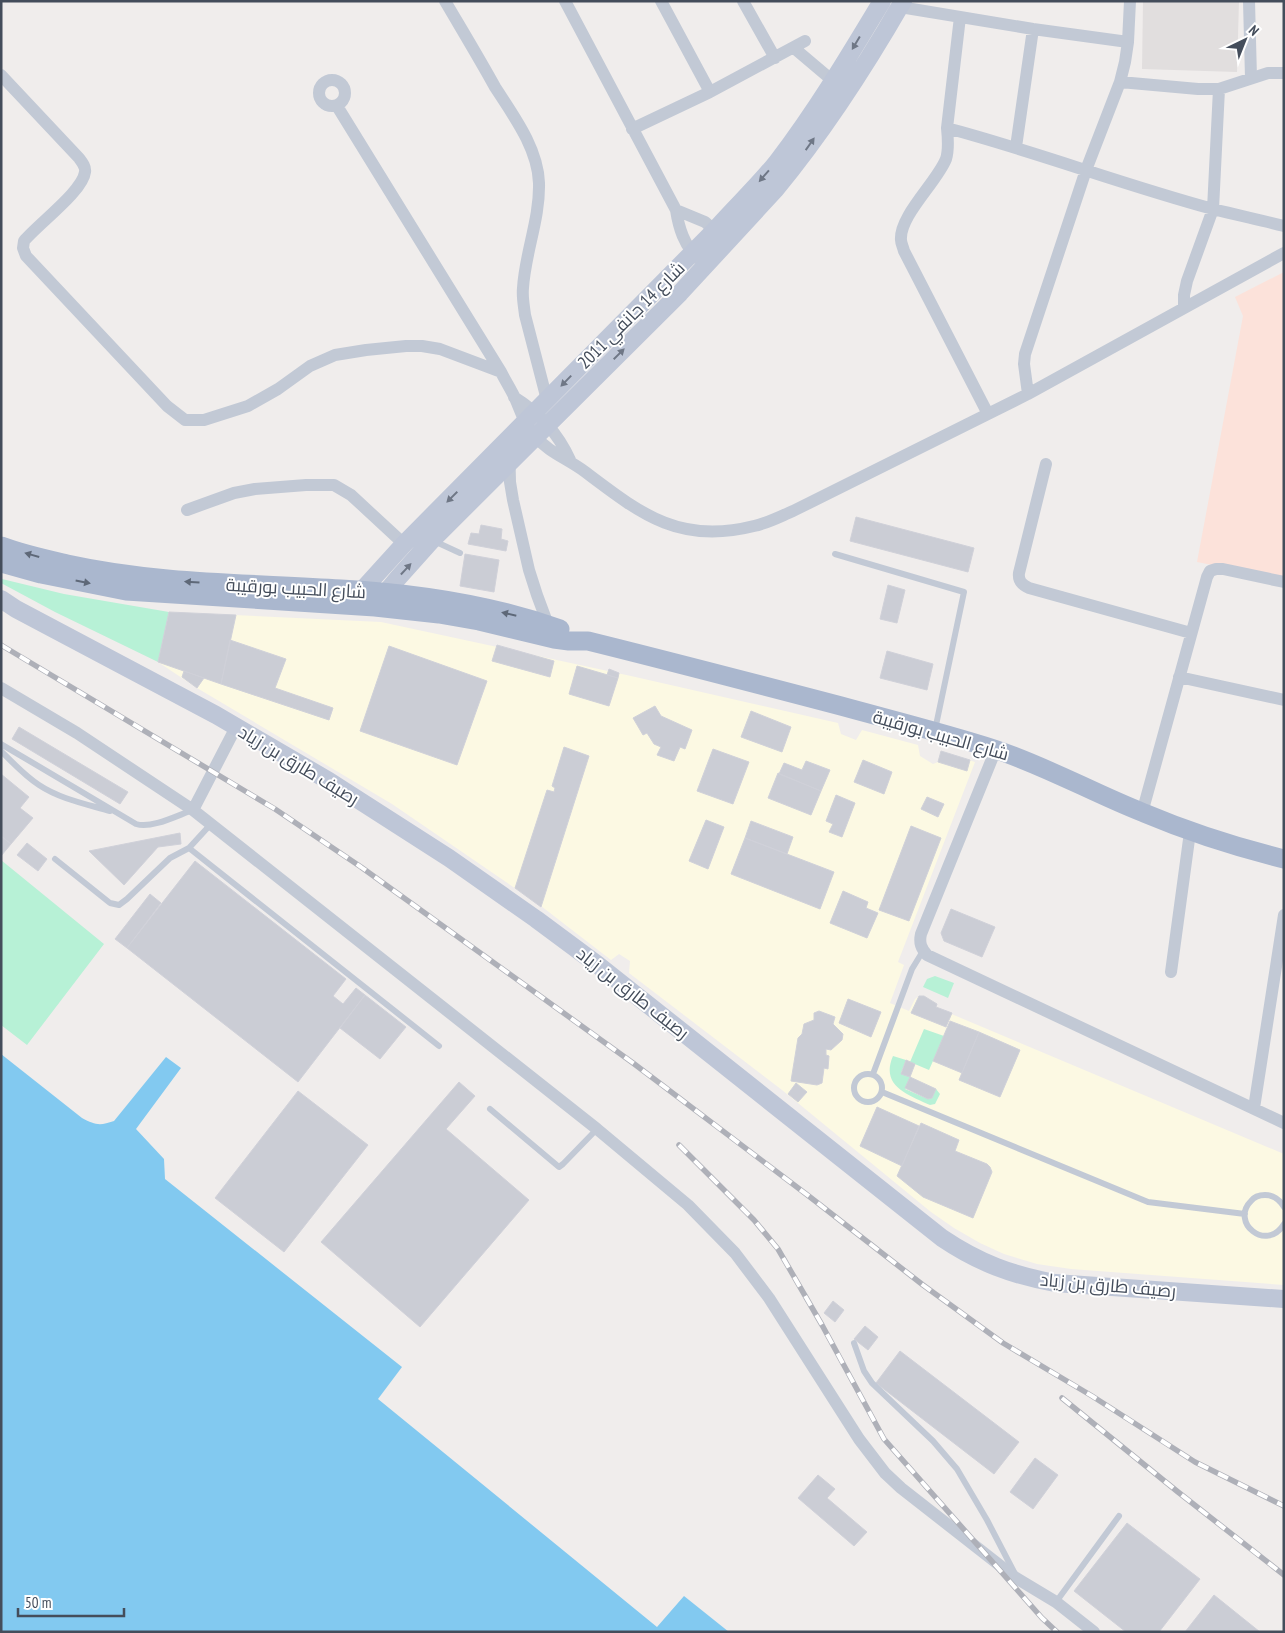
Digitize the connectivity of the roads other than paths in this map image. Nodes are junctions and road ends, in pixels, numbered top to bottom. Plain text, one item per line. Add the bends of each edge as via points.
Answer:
1 (445, 1) edge
2 (565, 1) edge
3 (661, 1) edge
4 (743, 1) edge
5 (882, 1) edge
6 (1130, 1) edge
7 (1249, 1) edge
8 (901, 4) edge
9 (960, 17) junction
10 (1033, 29) junction
11 (1128, 42) junction
12 (774, 58) junction
13 (1284, 74) edge
14 (1, 75) edge
15 (1251, 78) junction
16 (833, 81) junction
17 (1120, 82) junction
18 (1219, 89) junction
19 (710, 92) junction
20 (337, 106) dead end
21 (947, 128) junction
22 (632, 129) junction
23 (1016, 148) junction
24 (1086, 170) junction
25 (1213, 209) junction
26 (676, 210) junction
27 (1284, 226) edge
28 (721, 237) junction
29 (692, 253) junction
30 (1284, 253) edge
31 (706, 266) junction
32 (1184, 307) junction
33 (501, 372) junction
34 (1028, 394) junction
35 (988, 414) junction
36 (536, 418) junction
37 (549, 425) junction
38 (509, 439) junction
39 (570, 460) junction
40 (510, 463) junction
41 (1046, 464) dead end
42 (187, 510) dead end
43 (432, 540) junction
44 (404, 544) junction
45 (1, 546) edge
46 (460, 553) dead end
47 (835, 554) dead end
48 (1, 563) edge
49 (1284, 582) edge
50 (356, 597) junction
51 (1, 599) edge
52 (380, 600) junction
53 (551, 632) junction
54 (1191, 633) junction
55 (1179, 677) junction
56 (1, 688) edge
57 (1284, 700) edge
58 (236, 727) junction
59 (934, 731) junction
60 (1, 744) edge
61 (996, 749) junction
62 (1, 751) edge
63 (193, 810) junction
64 (119, 813) junction
65 (1142, 813) junction
66 (212, 824) junction
67 (1190, 832) junction
68 (189, 848) junction
69 (55, 859) dead end
70 (1284, 859) edge
71 (1284, 914) edge
72 (923, 950) junction
73 (1171, 972) dead end
74 (439, 1046) dead end
75 (872, 1074) junction
76 (882, 1092) junction
77 (1254, 1108) junction
78 (490, 1109) dead end
79 (1284, 1123) edge
80 (597, 1129) junction
81 (1284, 1207) edge
82 (1245, 1214) junction
83 (1284, 1224) edge
84 (1284, 1299) edge
85 (854, 1343) dead end
86 (1119, 1516) dead end
87 (1016, 1578) junction
88 (1056, 1602) junction
89 (1094, 1632) edge

1 - 36 street via 522,131 535,160 539,196 523,296
2 - 22 street
3 - 19 street
4 - 12 street
5 -> 16 main road, شارع 14 جانفي 2011
6 - 11 street
7 - 15 street
8 - 9 street
28 -> 8 main road, شارع 14 جانفي 2011 via 790,172 849,89
9 - 10 street
9 - 21 street
10 - 11 street
10 - 23 street
11 - 17 street
12 - 16 street via 800,44
12 - 19 street
13 - 15 street via 1268,73
14 - 33 street via 79,158 85,171 80,185 24,242 26,256 167,406 185,420 204,420 248,406 321,360 366,350 422,346 440,349
15 - 18 street
16 -> 28 main road, شارع 14 جانفي 2011
17 - 18 street
17 - 24 street
18 - 25 street
19 - 22 street
20 - 33 street
21 - 23 street
21 - 35 street via 946,160 908,216 901,240
22 - 26 street
23 - 24 street
24 - 25 street
24 - 34 street via 1025,354
25 - 27 street
25 - 32 street via 1186,281
26 - 28 street via 705,222
26 - 29 street via 684,241
28 - 29 main road, شارع 14 جانفي 2011
28 - 31 main road, شارع 14 جانفي 2011
29 - 31 street
29 -> 36 main road, شارع 14 جانفي 2011
30 - 32 street
37 -> 31 main road, شارع 14 جانفي 2011
32 - 34 street
33 - 36 street via 514,397
34 - 35 street
35 - 39 street via 794,511 734,531 693,531 653,519
36 - 37 main road, شارع 14 جانفي 2011
36 - 38 main road, شارع 14 جانفي 2011
36 - 39 street via 558,455
36 - 40 main road, شارع 14 جانفي 2011
37 - 39 street
38 - 40 street
38 -> 44 main road, شارع 14 جانفي 2011
40 - 43 main road, شارع 14 جانفي 2011
40 - 53 street via 519,528
41 - 54 street via 1019,573 1022,584
42 - 44 street via 234,493 256,489 334,485 351,495
43 - 46 lane
52 -> 43 main road, شارع 14 جانفي 2011
44 - 50 main road, شارع 14 جانفي 2011
50 -> 45 main road, شارع الحبيب بورقيبة via 128,576
47 - 59 lane via 964,592
48 -> 50 main road, شارع الحبيب بورقيبة via 126,591 259,600
49 - 54 street via 1224,569 1210,571
50 - 52 main road, شارع الحبيب بورقيبة
51 - 58 main road, رصيف طارق بن زياد
52 - 53 main road, شارع الحبيب بورقيبة via 483,608
53 - 59 main road, شارع الحبيب بورقيبة via 571,633 588,642
54 - 55 street
55 - 57 street
55 - 65 street
56 - 63 street via 77,733
58 - 63 street
58 - 84 main road, رصيف طارق بن زياد via 377,811 536,918 962,1251 1004,1271 1055,1283
59 - 61 main road, شارع الحبيب بورقيبة
60 - 64 lane
61 - 65 main road, شارع الحبيب بورقيبة
61 - 72 street via 921,934
62 - 64 lane via 39,785 67,798
63 - 64 lane via 142,826
63 - 66 street
65 - 67 main road, شارع الحبيب بورقيبة
66 - 68 lane
66 - 80 street
67 - 70 main road, شارع الحبيب بورقيبة
67 - 73 street
68 - 69 lane via 170,858 119,905 110,903
68 - 74 lane
71 - 77 street
72 - 75 lane via 912,969
72 - 77 street via 927,955
75 - 76 lane via 881,1081
75 - 76 lane via 856,1080 856,1094 867,1102 876,1100
76 - 82 lane via 1148,1202
77 - 79 street
78 - 80 lane via 559,1166
80 - 87 street via 688,1205 735,1254 769,1298 859,1439 885,1473
81 - 82 lane via 1272,1196 1258,1196 1248,1205
82 - 83 lane via 1247,1226 1258,1234 1276,1233
85 - 87 lane via 872,1383 933,1441 957,1469
86 - 88 lane
87 - 88 street
88 - 89 street

